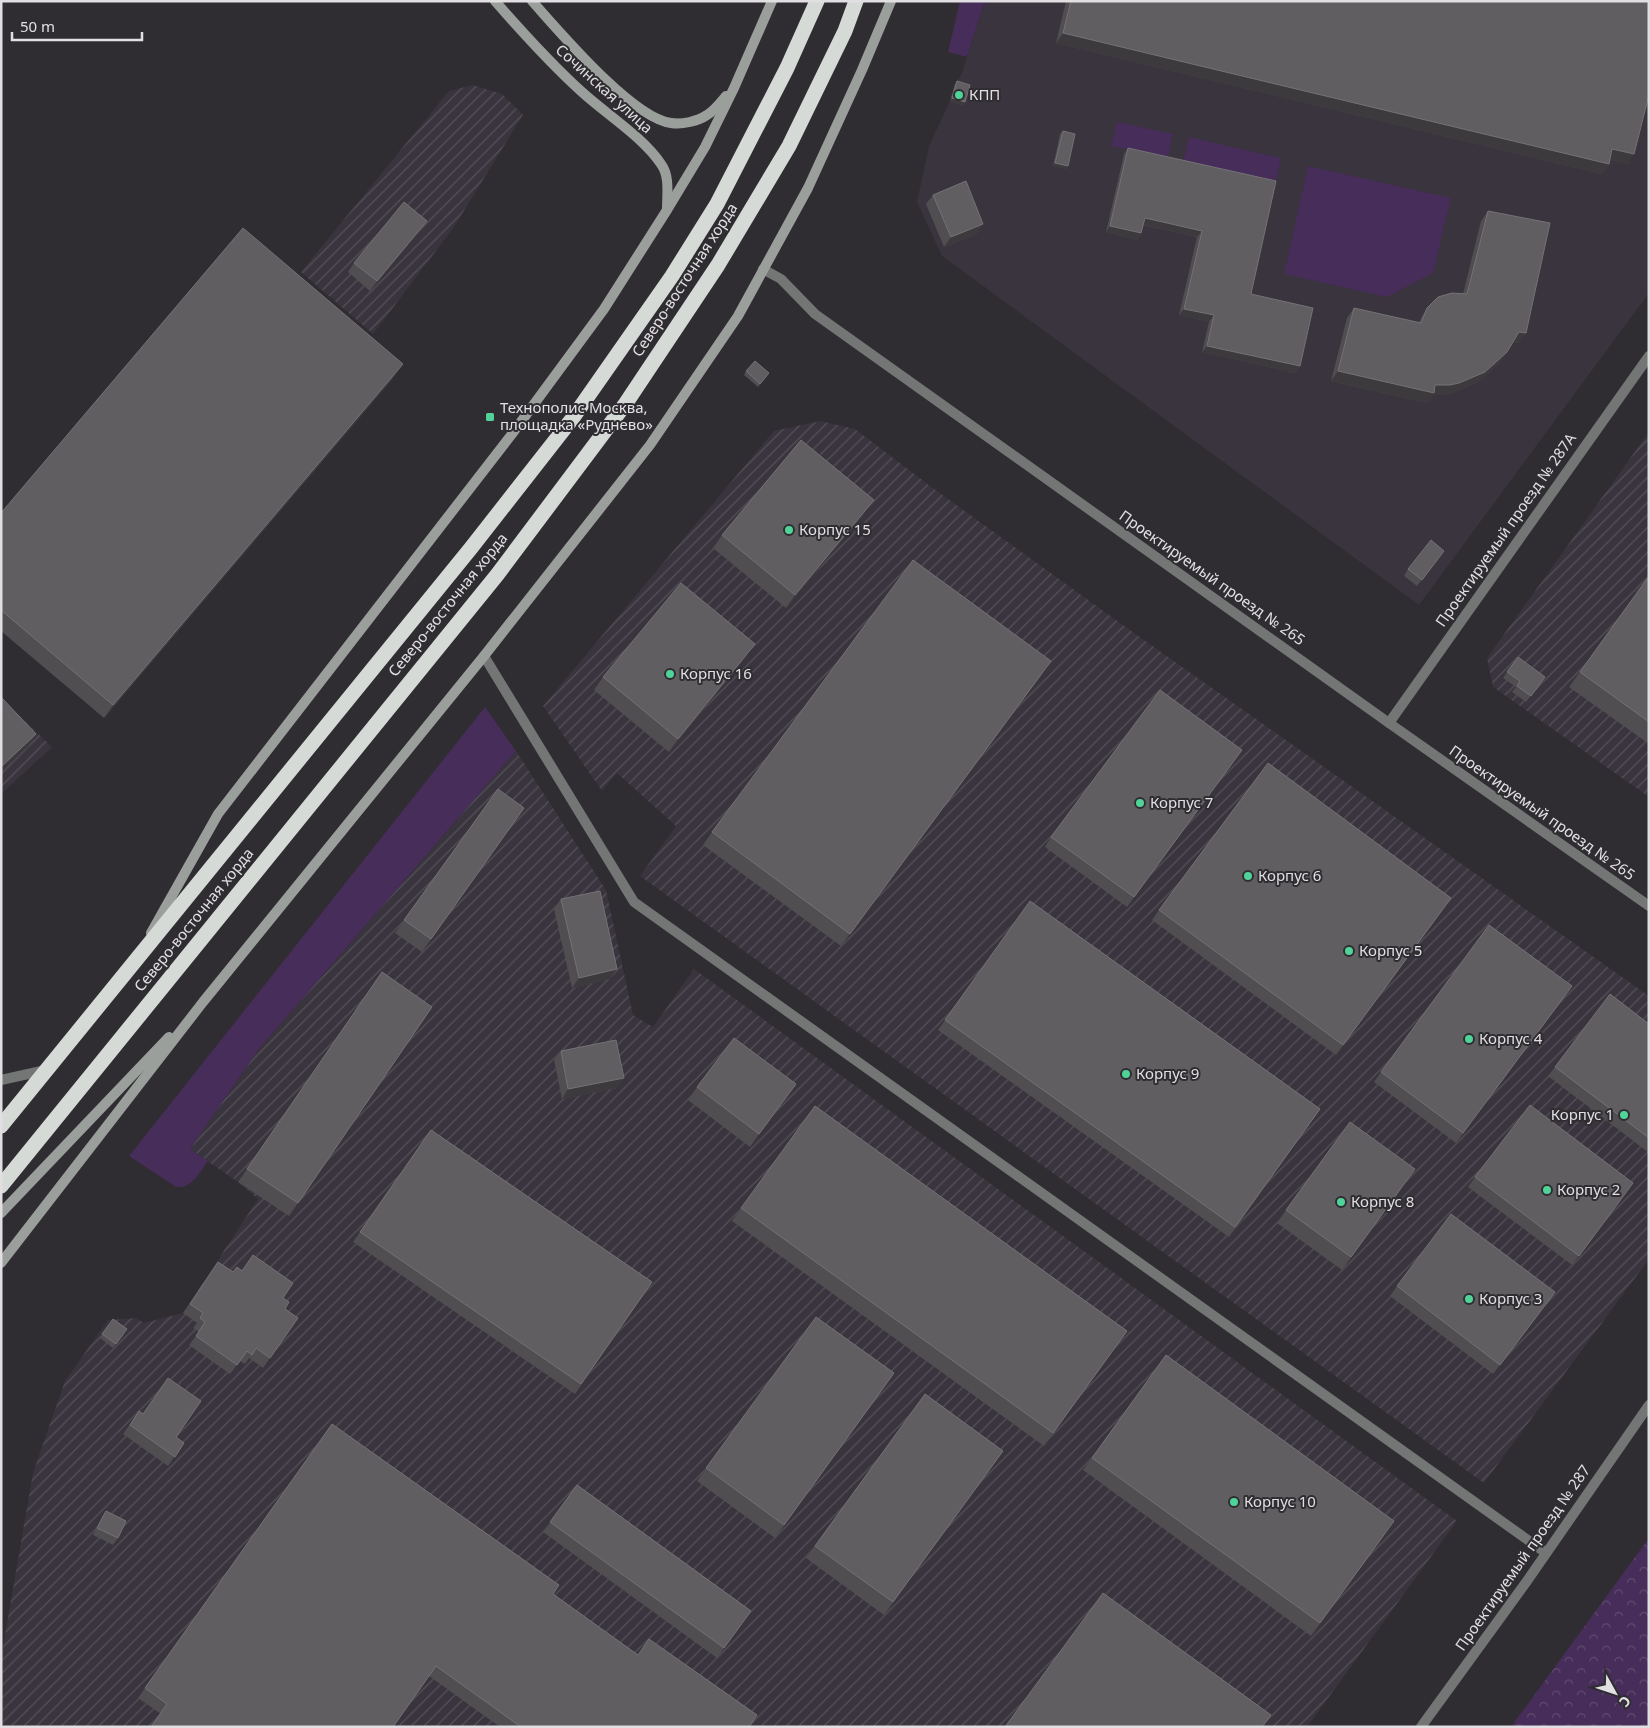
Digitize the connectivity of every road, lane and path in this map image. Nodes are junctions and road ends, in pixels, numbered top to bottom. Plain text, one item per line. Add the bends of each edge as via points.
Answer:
1 (495, 1) edge
2 (532, 1) edge
3 (772, 1) edge
4 (817, 1) edge
5 (856, 1) edge
6 (890, 1) edge
7 (734, 88) junction
8 (667, 210) junction
9 (763, 269) junction
10 (1649, 356) edge
11 (484, 656) junction
12 (1389, 723) junction
13 (1649, 906) edge
14 (138, 956) junction
15 (203, 1002) junction
16 (47, 1070) junction
17 (1, 1080) edge
18 (1, 1126) edge
19 (1, 1186) edge
20 (1, 1214) edge
21 (1, 1262) edge
22 (1649, 1405) edge
23 (1546, 1553) junction
24 (1421, 1727) edge

1 - 8 street, Сочинская улица via 549,61 644,144 662,165 667,180
2 - 7 street, Сочинская улица via 622,95 653,118 671,124 708,115
3 - 7 street
4 - 14 highway, Северо-восточная хорда via 787,68 717,204 672,276 572,419 465,556
5 - 19 highway, Северо-восточная хорда via 845,31 789,146 718,265 626,403 497,575
6 - 9 street via 808,188
7 - 8 street via 705,147
8 - 14 street via 604,309 512,434 218,814
9 - 11 street via 738,316 650,445
9 - 12 street, Проектируемый проезд № 265 via 781,279 815,314
10 - 12 street, Проектируемый проезд № 287А
11 - 15 street
11 - 23 street via 634,902
12 - 13 street, Проектируемый проезд № 265
14 - 16 highway, Северо-восточная хорда
15 - 20 street
15 - 21 street
16 - 17 street
16 - 18 highway, Северо-восточная хорда
22 - 23 street, Проектируемый проезд № 287
23 - 24 street, Проектируемый проезд № 287

